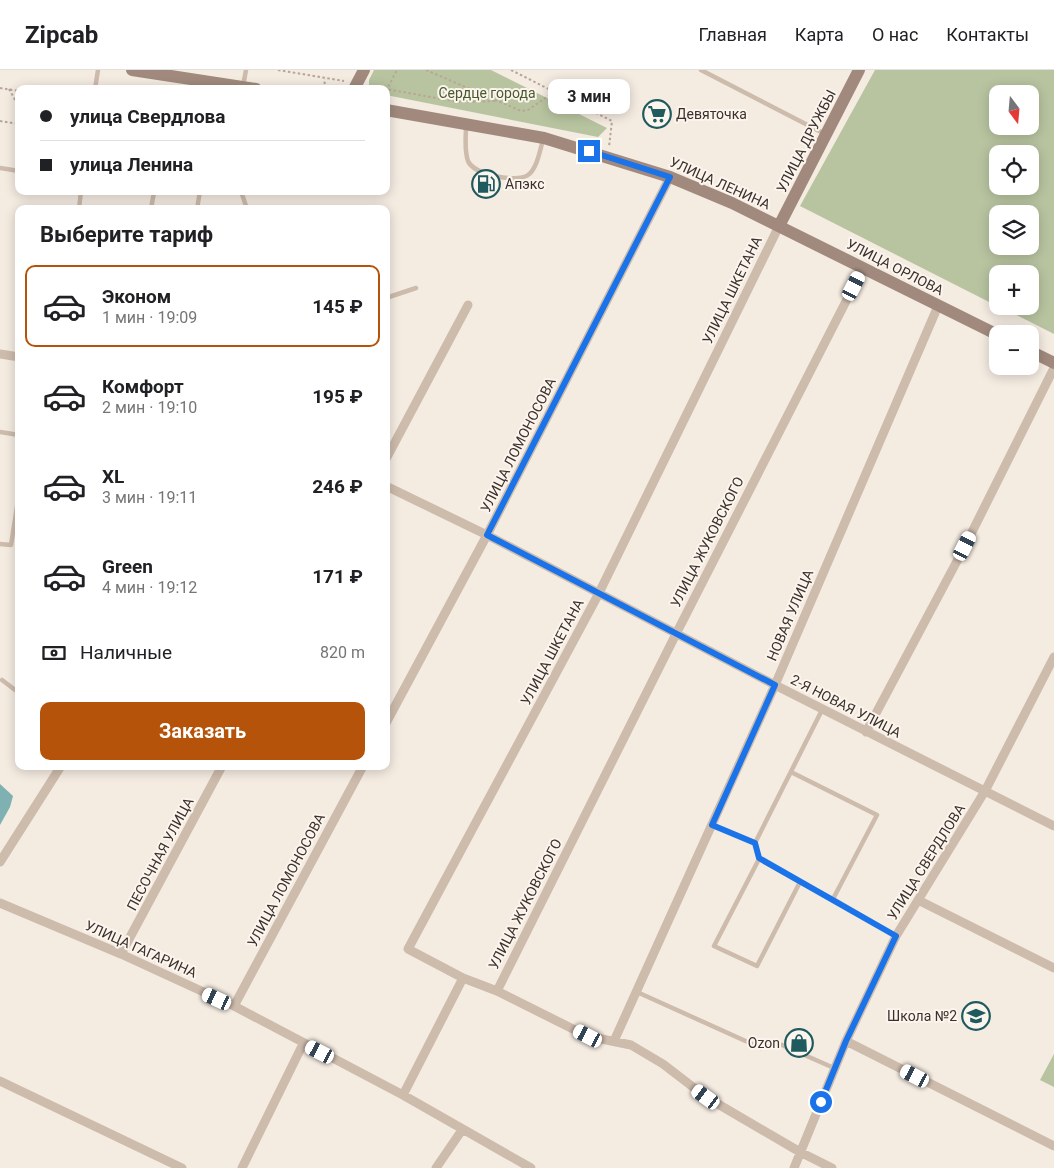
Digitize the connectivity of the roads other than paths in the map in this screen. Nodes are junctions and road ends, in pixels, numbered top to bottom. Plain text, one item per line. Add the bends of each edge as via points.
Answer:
1 (98, 70) edge
2 (133, 70) edge
3 (246, 70) edge
4 (364, 70) edge
5 (701, 70) edge
6 (859, 70) edge
7 (96, 85) edge
8 (212, 85) edge
9 (242, 85) edge
10 (356, 85) edge
11 (390, 111) edge
12 (466, 125) junction
13 (826, 134) junction
14 (544, 138) junction
15 (0, 168) edge
16 (15, 170) edge
17 (670, 177) junction
18 (779, 226) junction
19 (863, 268) junction
20 (416, 288) dead end
21 (390, 297) edge
22 (468, 305) dead end
23 (938, 306) junction
24 (989, 331) edge
25 (0, 354) edge
26 (15, 356) edge
27 (1039, 356) edge
28 (1054, 363) edge
29 (1054, 368) edge
30 (0, 432) edge
31 (15, 434) edge
32 (390, 451) edge
33 (390, 488) edge
34 (15, 520) edge
35 (487, 535) junction
36 (0, 544) edge
37 (598, 595) junction
38 (676, 634) junction
39 (1054, 657) edge
40 (2, 680) dead end
41 (775, 685) junction
42 (15, 690) edge
43 (822, 710) junction
44 (390, 716) edge
45 (866, 732) junction
46 (58, 770) edge
47 (220, 770) edge
48 (361, 770) edge
49 (791, 772) junction
50 (985, 791) junction
51 (712, 825) junction
52 (1054, 826) edge
53 (755, 843) junction
54 (759, 858) junction
55 (0, 862) edge
56 (800, 882) junction
57 (834, 899) junction
58 (918, 900) junction
59 (0, 903) edge
60 (896, 936) junction
61 (121, 954) junction
62 (1054, 968) edge
63 (463, 978) junction
64 (497, 991) junction
65 (637, 992) junction
66 (234, 1006) junction
67 (614, 1041) junction
68 (846, 1041) junction
69 (303, 1044) junction
70 (834, 1068) junction
71 (0, 1081) edge
72 (403, 1095) junction
73 (462, 1130) junction
74 (1054, 1146) edge
75 (800, 1152) junction
76 (182, 1168) edge
77 (242, 1168) edge
78 (436, 1168) edge
79 (531, 1168) edge
80 (794, 1168) edge
81 (832, 1168) edge

1 - 7 lane
2 - 8 street
3 - 9 lane
4 - 10 street
5 - 13 lane
6 - 13 street, УЛИЦА ДРУЖБЫ
11 - 12 street, УЛИЦА ЛЕНИНА
12 - 14 street, УЛИЦА ЛЕНИНА
12 - 14 lane via 469,162 474,169 503,177 516,179 529,174
13 - 18 street, УЛИЦА ДРУЖБЫ
14 - 17 street, УЛИЦА ЛЕНИНА
15 - 16 lane
17 - 18 street, УЛИЦА ЛЕНИНА
17 - 35 street, УЛИЦА ЛОМОНОСОВА
18 - 19 street, УЛИЦА ОРЛОВА
18 - 37 street, УЛИЦА ШКЕТАНА
19 - 23 street, УЛИЦА ОРЛОВА
19 - 38 street, УЛИЦА ЖУКОВСКОГО
20 - 21 lane
22 - 32 street
23 - 24 street, УЛИЦА ОРЛОВА
23 - 41 street, НОВАЯ УЛИЦА
25 - 26 street
27 - 28 street
29 - 45 street via 965,546
30 - 31 lane
33 - 35 street, 2-Я НОВАЯ УЛИЦА
34 - 36 lane via 11,545
35 - 37 street, 2-Я НОВАЯ УЛИЦА
35 - 44 street, УЛИЦА ЛОМОНОСОВА
37 - 38 street, 2-Я НОВАЯ УЛИЦА
37 - 63 street, УЛИЦА ШКЕТАНА via 408,949
38 - 41 street, 2-Я НОВАЯ УЛИЦА
38 - 64 street, УЛИЦА ЖУКОВСКОГО
39 - 50 street, УЛИЦА СВЕРДЛОВА
40 - 42 lane
41 - 43 street, 2-Я НОВАЯ УЛИЦА
41 - 51 street, НОВАЯ УЛИЦА
43 - 45 street, 2-Я НОВАЯ УЛИЦА
43 - 49 lane
45 - 50 street, 2-Я НОВАЯ УЛИЦА
46 - 55 street
47 - 61 street, ПЕСОЧНАЯ УЛИЦА
48 - 66 street, УЛИЦА ЛОМОНОСОВА
49 - 53 lane
49 - 57 lane via 877,815
50 - 52 street, 2-Я НОВАЯ УЛИЦА
50 - 58 street, УЛИЦА СВЕРДЛОВА
51 - 53 lane
51 - 65 street, НОВАЯ УЛИЦА
53 - 54 lane
54 - 56 lane
54 - 56 lane via 714,946 757,966
56 - 57 lane
57 - 60 lane
58 - 60 street, УЛИЦА СВЕРДЛОВА
58 - 62 street
59 - 61 street, УЛИЦА ГАГАРИНА
60 - 68 street, УЛИЦА СВЕРДЛОВА
61 - 66 street, УЛИЦА ГАГАРИНА
63 - 64 street
63 - 72 street
64 - 67 street via 588,1036
65 - 67 street, НОВАЯ УЛИЦА
65 - 70 lane via 761,1048 775,1042
66 - 69 street, УЛИЦА ГАГАРИНА
67 - 75 street via 645,1052 706,1097
68 - 70 street, УЛИЦА СВЕРДЛОВА
68 - 74 street
69 - 72 street, УЛИЦА ГАГАРИНА
69 - 77 street
70 - 75 street, УЛИЦА СВЕРДЛОВА
71 - 76 street
72 - 73 street, УЛИЦА ГАГАРИНА
73 - 78 street
73 - 79 street, УЛИЦА ГАГАРИНА
75 - 80 street, УЛИЦА СВЕРДЛОВА
75 - 81 street

